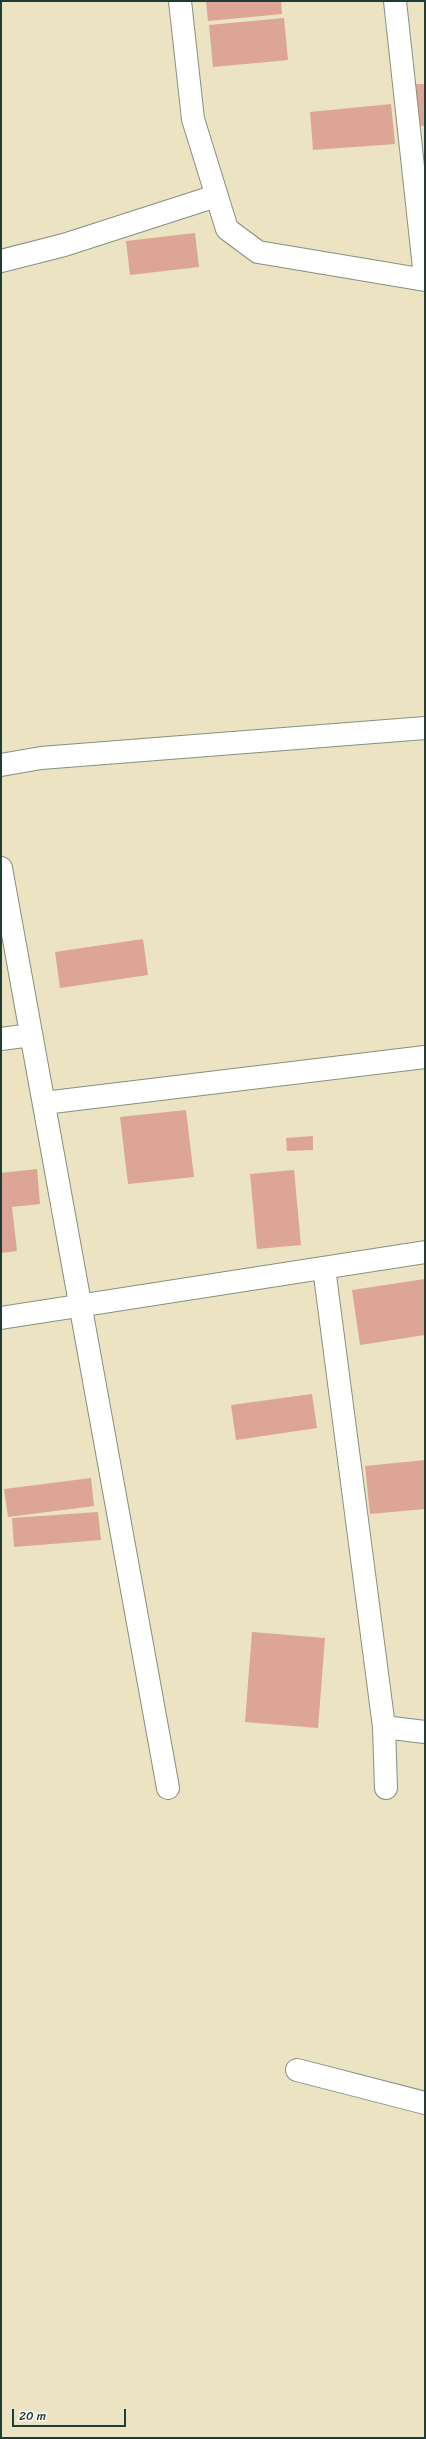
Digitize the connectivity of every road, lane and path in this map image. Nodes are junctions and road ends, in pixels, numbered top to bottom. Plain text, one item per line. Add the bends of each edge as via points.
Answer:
1 (180, 1) edge
2 (395, 1) edge
3 (216, 196) junction
4 (1, 261) edge
5 (425, 279) edge
6 (425, 728) edge
7 (1, 765) edge
8 (1, 868) edge
9 (31, 1035) junction
10 (1, 1038) edge
11 (425, 1057) edge
12 (44, 1103) junction
13 (425, 1252) edge
14 (324, 1268) junction
15 (81, 1307) junction
16 (1, 1318) edge
17 (384, 1727) junction
18 (425, 1732) edge
19 (168, 1788) dead end
20 (386, 1788) dead end
21 (297, 2070) dead end
22 (425, 2103) edge

1 - 3 street via 192,118
2 - 5 street
3 - 4 street via 64,245
3 - 5 street via 227,229 258,252
6 - 7 street via 41,758
8 - 9 street
9 - 10 street
9 - 12 street
11 - 12 street
12 - 15 street
13 - 14 street
14 - 15 street
14 - 17 street
15 - 16 street
15 - 19 street
17 - 18 street
17 - 20 street
21 - 22 street

